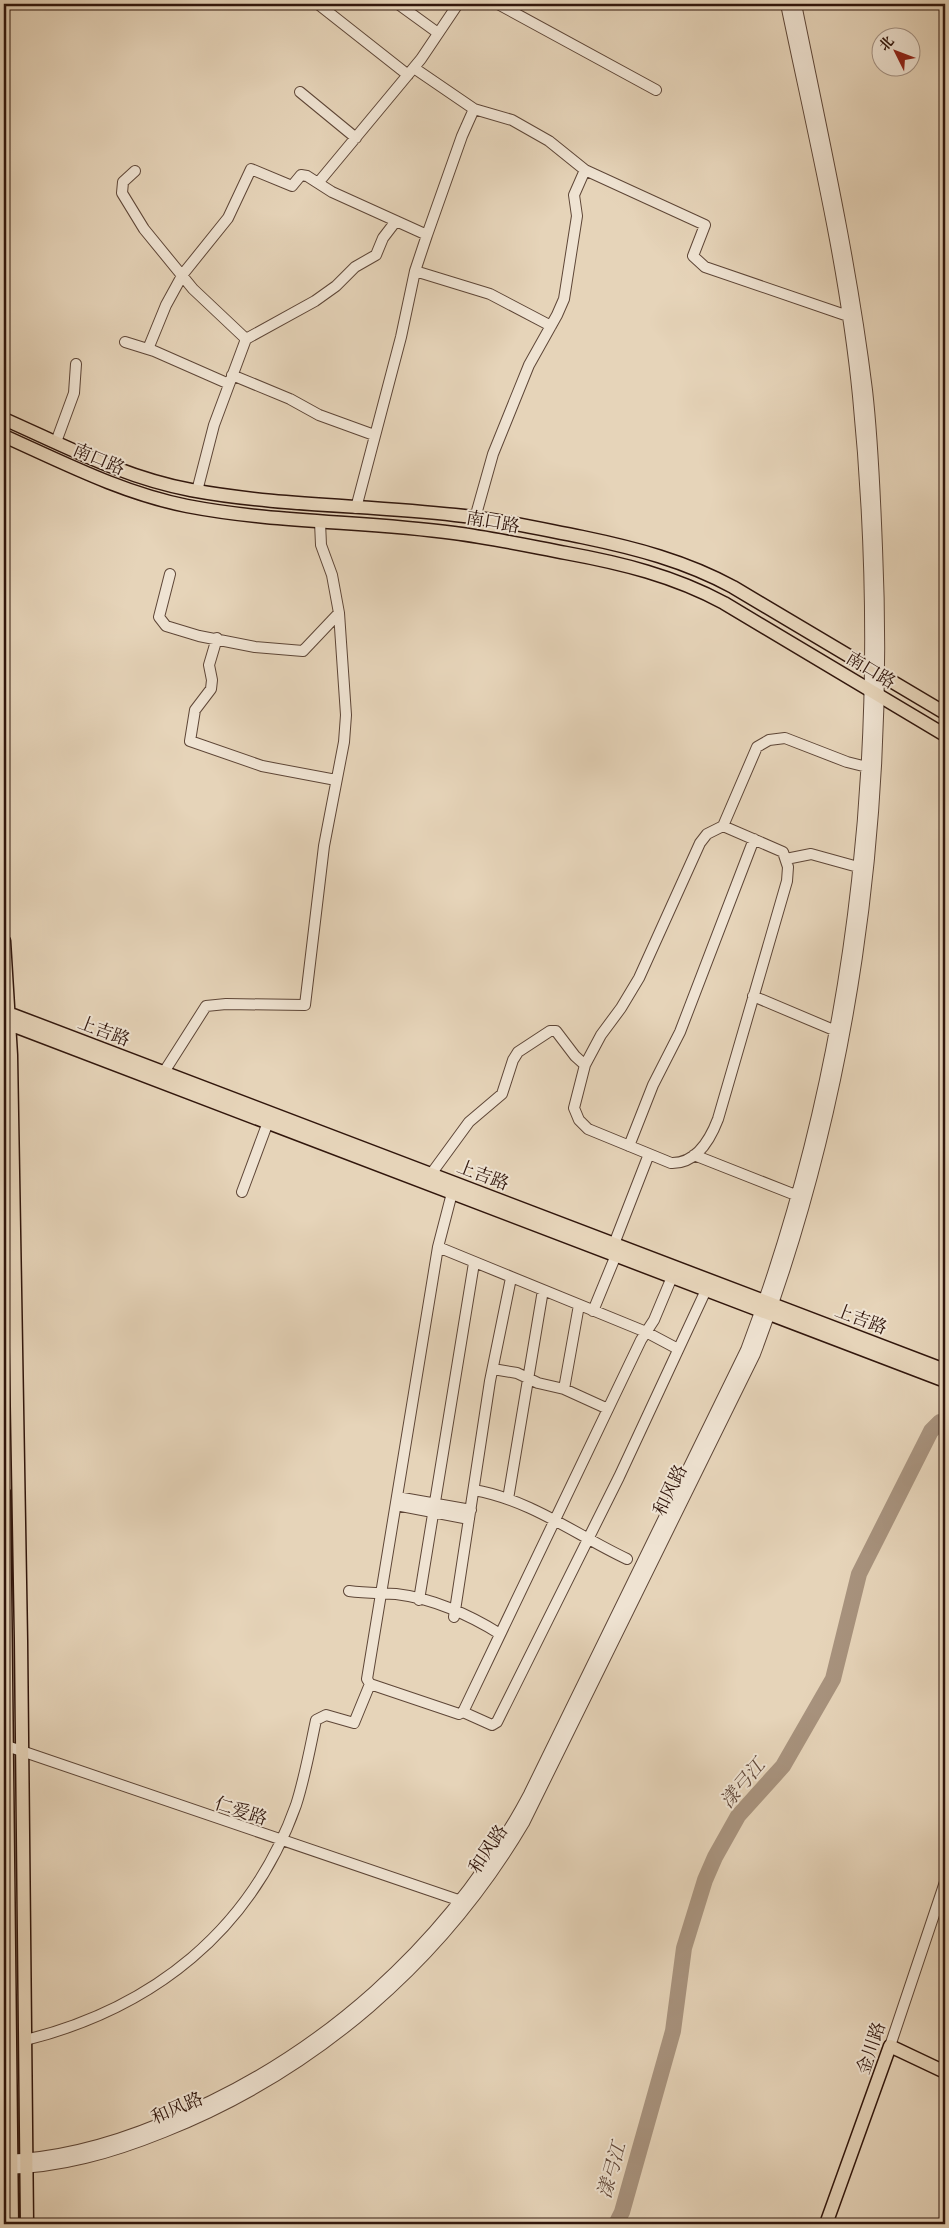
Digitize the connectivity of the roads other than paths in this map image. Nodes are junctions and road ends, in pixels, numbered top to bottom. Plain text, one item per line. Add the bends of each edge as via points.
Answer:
1 (318, 4) edge
2 (398, 4) edge
3 (458, 4) edge
4 (498, 4) edge
5 (786, 4) edge
6 (796, 4) edge
7 (438, 32) junction
8 (411, 71) junction
9 (656, 90) dead end
10 (300, 92) dead end
11 (474, 109) junction
12 (356, 138) junction
13 (585, 170) junction
14 (135, 172) dead end
15 (318, 183) junction
16 (396, 221) junction
17 (427, 235) junction
18 (415, 271) junction
19 (182, 274) junction
20 (848, 316) junction
21 (551, 326) junction
22 (246, 339) junction
23 (125, 342) dead end
24 (148, 349) junction
25 (76, 364) dead end
26 (230, 379) junction
27 (4, 419) edge
28 (4, 436) edge
29 (374, 436) junction
30 (56, 442) junction
31 (197, 491) junction
32 (356, 508) junction
33 (475, 518) junction
34 (320, 522) junction
35 (170, 574) dead end
36 (339, 613) junction
37 (217, 638) junction
38 (875, 672) junction
39 (875, 693) junction
40 (945, 713) edge
41 (945, 735) edge
42 (867, 767) junction
43 (336, 780) junction
44 (723, 826) junction
45 (754, 839) junction
46 (786, 859) junction
47 (858, 868) junction
48 (4, 941) edge
49 (753, 996) junction
50 (6, 1018) edge
51 (836, 1031) junction
52 (585, 1065) junction
53 (164, 1072) junction
54 (268, 1122) junction
55 (629, 1146) junction
56 (649, 1154) junction
57 (694, 1155) junction
58 (431, 1174) junction
59 (242, 1192) dead end
60 (452, 1193) junction
61 (798, 1196) junction
62 (438, 1248) junction
63 (615, 1250) junction
64 (474, 1262) junction
65 (672, 1277) junction
66 (511, 1278) junction
67 (543, 1290) junction
68 (706, 1290) junction
69 (579, 1305) junction
70 (766, 1308) junction
71 (593, 1311) junction
72 (646, 1332) junction
73 (678, 1349) junction
74 (493, 1369) junction
75 (945, 1370) edge
76 (528, 1378) junction
77 (945, 1381) edge
78 (564, 1389) junction
79 (608, 1410) junction
80 (474, 1490) junction
81 (4, 1494) edge
82 (508, 1499) junction
83 (396, 1501) junction
84 (434, 1508) junction
85 (470, 1515) junction
86 (555, 1520) junction
87 (588, 1539) junction
88 (627, 1559) dead end
89 (349, 1591) dead end
90 (381, 1594) junction
91 (419, 1600) junction
92 (454, 1614) junction
93 (500, 1634) junction
94 (370, 1684) junction
95 (463, 1712) junction
96 (6, 1746) edge
97 (22, 1752) junction
98 (280, 1841) junction
99 (945, 1882) edge
100 (464, 1902) junction
101 (26, 2040) junction
102 (890, 2046) junction
103 (945, 2072) edge
104 (26, 2163) junction
105 (8, 2164) edge
106 (12, 2224) edge
107 (27, 2224) edge
108 (826, 2224) edge

1 - 8 street
2 - 7 street
3 - 7 street
4 - 9 street
5 - 20 street
6 - 38 street via 843,235 867,393 876,521
7 - 8 street
8 - 11 street
8 - 12 street
10 - 12 street
11 - 13 street via 512,120 532,130
11 - 17 street
12 - 15 street
13 - 20 street via 705,225 694,256 705,267
13 - 21 street via 574,195 577,216 564,298
14 - 19 street via 124,182 122,192 144,229
15 - 16 street
15 - 19 street via 301,175 292,186 251,169 228,218
16 - 17 street
16 - 22 street via 376,254 355,267 336,286
17 - 18 street
18 - 21 street via 490,294
18 - 29 street
19 - 22 street via 193,289
19 - 24 street
20 - 38 street via 864,468
21 - 33 street via 529,365 495,449
22 - 26 street
23 - 24 street
24 - 26 street
25 - 30 street via 74,393
26 - 29 street via 290,399 320,415
26 - 31 street
27 - 30 main road, 南口路
28 - 34 main road, 南口路 via 94,477 147,496 235,513
29 - 32 street
30 - 31 main road, 南口路 via 134,476
31 - 32 main road, 南口路
32 - 33 main road, 南口路
33 - 38 main road, 南口路 via 628,547 684,564 733,587
34 - 36 street via 321,545 332,575
34 - 39 main road, 南口路 via 454,533 643,569 709,595
35 - 37 street via 159,616 162,622 174,630
36 - 37 street via 303,651 255,647
36 - 43 street via 346,715
37 - 43 street via 209,665 211,689 195,710 190,741 262,766
38 - 39 street
38 - 40 main road, 南口路
39 - 41 main road, 南口路
39 - 42 street
39 - 70 street via 868,864 844,1041 812,1180
42 - 44 street via 785,738 769,740 757,747
42 - 47 street
43 - 53 street via 324,846 305,1005 206,1006
44 - 45 street
44 - 52 street via 707,834 700,843 639,978
45 - 46 street via 783,852
45 - 55 street via 684,1023 653,1085
46 - 47 street via 811,854
46 - 49 street via 787,881
47 - 51 street
48 - 50 main road
49 - 51 street
49 - 57 street via 718,1119
50 - 53 main road, 上吉路
50 - 54 main road, 上吉路
50 - 97 main road
51 - 61 street
52 - 55 street via 574,1108 576,1114 588,1129
52 - 58 street via 556,1031 550,1031 523,1047 513,1060 502,1094 469,1122
53 - 58 main road, 上吉路
54 - 59 street
54 - 60 main road, 上吉路
55 - 56 street
56 - 57 street via 665,1162 676,1163
56 - 63 street
57 - 61 street
58 - 63 main road, 上吉路
60 - 62 street
60 - 63 main road, 上吉路
61 - 70 street
62 - 64 street
62 - 83 street
63 - 65 main road, 上吉路
63 - 70 main road, 上吉路
63 - 71 street
64 - 66 street
64 - 84 street
65 - 68 main road, 上吉路
65 - 72 street
66 - 67 street
66 - 74 street
67 - 69 street
67 - 76 street
68 - 70 main road, 上吉路
68 - 73 street
69 - 71 street
69 - 78 street
70 - 75 main road, 上吉路
70 - 77 main road, 上吉路
70 - 100 street, 和风路 via 755,1354 537,1798 510,1847
71 - 72 street
72 - 73 street
72 - 79 street
73 - 87 street
74 - 76 street
74 - 80 street
76 - 78 street
76 - 82 street
78 - 79 street
79 - 86 street
80 - 82 street
80 - 85 street
81 - 96 main road
82 - 86 street
83 - 84 street
83 - 90 street
84 - 85 street
84 - 91 street
85 - 92 street
86 - 87 street
86 - 93 street
87 - 88 street
87 - 95 street via 497,1722 492,1725
89 - 90 street
90 - 91 street
90 - 92 street
90 - 94 street via 367,1679
91 - 92 street
92 - 93 street
93 - 95 street
94 - 95 street via 459,1714
94 - 98 street via 354,1723 326,1715 316,1720 303,1784
96 - 97 street, 仁爱路
96 - 105 main road
97 - 98 street, 仁爱路
97 - 101 main road
98 - 100 street, 仁爱路
98 - 101 street via 260,1880 236,1912 181,1968 147,1992 108,2012 68,2029
99 - 102 street, 金川路
100 - 104 street, 和风路 via 422,1958 370,2008 268,2081 206,2114 134,2144 77,2162
101 - 104 main road
102 - 103 main road
102 - 108 main road, 金川路
104 - 105 street, 和风路
104 - 107 main road
105 - 106 main road

